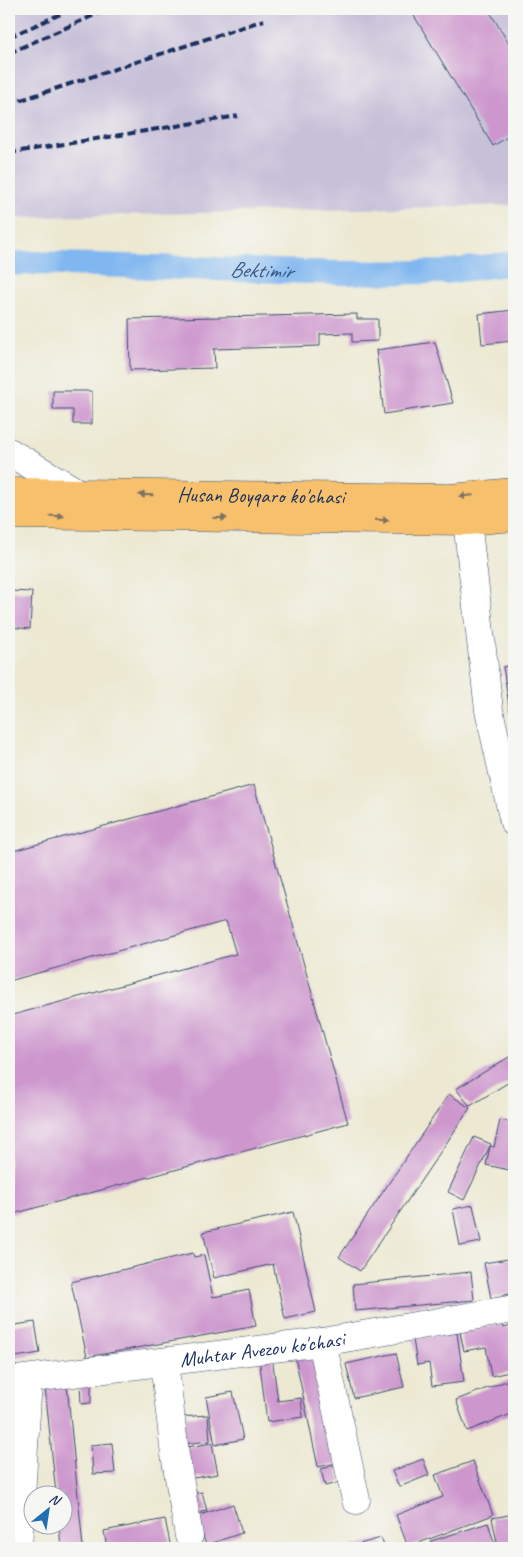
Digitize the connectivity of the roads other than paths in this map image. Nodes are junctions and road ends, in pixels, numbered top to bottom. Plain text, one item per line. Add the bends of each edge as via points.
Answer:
1 (9, 452) edge
2 (9, 492) edge
3 (514, 492) edge
4 (80, 494) junction
5 (9, 515) edge
6 (514, 517) edge
7 (467, 521) junction
8 (504, 732) edge
9 (514, 822) edge
10 (514, 1309) edge
11 (322, 1342) junction
12 (164, 1362) junction
13 (18, 1380) edge
14 (356, 1500) dead end
15 (189, 1536) dead end
16 (18, 1548) edge

1 - 4 street
2 - 4 main road, Husan Boyqaro ko'chasi
3 -> 4 main road, Husan Boyqaro ko'chasi via 451,498
5 -> 7 main road, Husan Boyqaro ko'chasi
6 - 7 main road, Husan Boyqaro ko'chasi
7 - 8 street via 489,710
8 - 9 street
10 - 11 street, Muhtar Avezov ko'chasi
11 - 12 street, Muhtar Avezov ko'chasi
11 - 14 street
12 - 13 street, Muhtar Avezov ko'chasi
12 - 15 street
13 - 16 street

